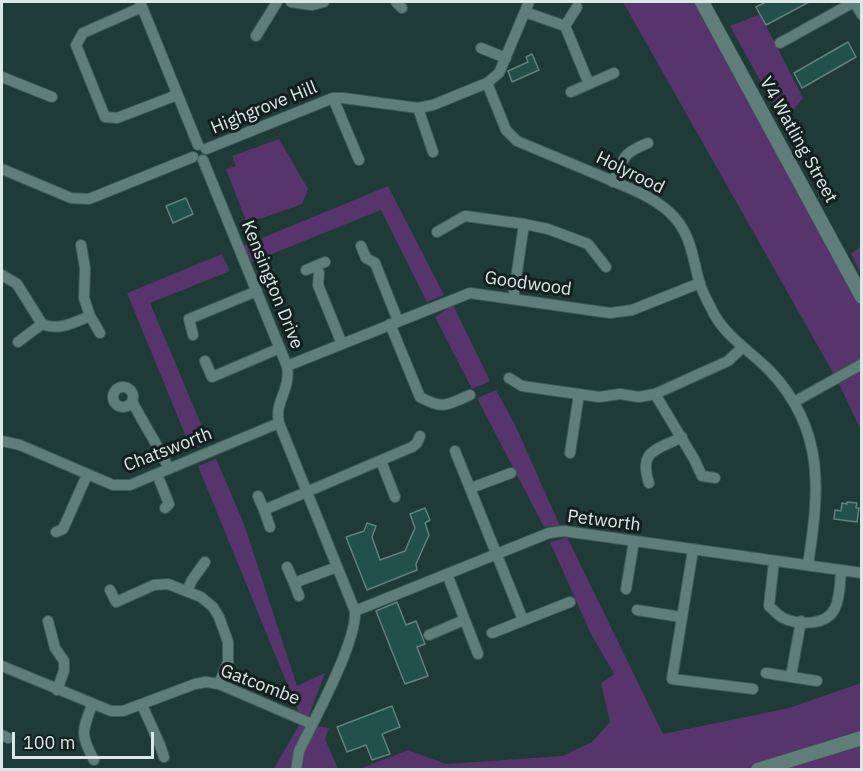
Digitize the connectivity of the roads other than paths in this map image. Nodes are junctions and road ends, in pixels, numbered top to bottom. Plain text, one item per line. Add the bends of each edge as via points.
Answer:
1 (277, 2) edge
2 (291, 2) edge
3 (324, 2) edge
4 (854, 2) edge
5 (141, 4) edge
6 (704, 6) edge
7 (527, 7) edge
8 (577, 7) dead end
9 (861, 15) edge
10 (566, 26) junction
11 (256, 36) dead end
12 (780, 43) dead end
13 (481, 48) dead end
14 (506, 58) junction
15 (614, 74) dead end
16 (2, 77) edge
17 (488, 83) junction
18 (589, 84) junction
19 (571, 92) dead end
20 (177, 94) junction
21 (52, 97) dead end
22 (333, 98) junction
23 (418, 108) junction
24 (648, 143) dead end
25 (202, 147) junction
26 (432, 152) dead end
27 (198, 159) junction
28 (359, 160) dead end
29 (2, 169) edge
30 (613, 182) junction
31 (524, 224) junction
32 (437, 232) dead end
33 (81, 245) dead end
34 (361, 246) dead end
35 (315, 266) dead end
36 (606, 267) dead end
37 (2, 274) edge
38 (700, 283) junction
39 (257, 291) junction
40 (861, 297) edge
41 (513, 299) junction
42 (90, 316) junction
43 (394, 323) junction
44 (42, 324) junction
45 (100, 333) dead end
46 (193, 335) dead end
47 (18, 342) dead end
48 (342, 344) junction
49 (743, 347) junction
50 (280, 348) junction
51 (205, 361) dead end
52 (861, 364) edge
53 (287, 366) junction
54 (509, 378) dead end
55 (579, 394) junction
56 (655, 394) junction
57 (471, 395) dead end
58 (132, 402) dead end
59 (794, 402) junction
60 (279, 423) junction
61 (420, 436) dead end
62 (682, 437) junction
63 (2, 441) edge
64 (455, 451) dead end
65 (570, 453) dead end
66 (381, 461) junction
67 (169, 469) junction
68 (512, 473) dead end
69 (157, 474) junction
70 (87, 475) junction
71 (715, 478) dead end
72 (649, 483) dead end
73 (471, 488) junction
74 (306, 491) junction
75 (258, 496) dead end
76 (395, 497) dead end
77 (170, 506) dead end
78 (264, 510) junction
79 (270, 527) dead end
80 (63, 532) dead end
81 (634, 542) junction
82 (693, 550) junction
83 (497, 555) junction
84 (774, 561) junction
85 (205, 562) dead end
86 (808, 565) junction
87 (287, 567) dead end
88 (337, 567) junction
89 (842, 571) junction
90 (861, 573) edge
91 (447, 574) junction
92 (294, 583) junction
93 (626, 589) dead end
94 (110, 590) dead end
95 (187, 591) junction
96 (299, 596) dead end
97 (570, 602) dead end
98 (637, 610) dead end
99 (355, 611) junction
100 (681, 617) junction
101 (464, 620) junction
102 (523, 620) junction
103 (48, 621) dead end
104 (801, 621) junction
105 (492, 633) dead end
106 (429, 635) dead end
107 (478, 654) dead end
108 (2, 666) edge
109 (766, 673) dead end
110 (791, 676) junction
111 (817, 681) dead end
112 (219, 684) junction
113 (753, 689) dead end
114 (57, 690) junction
115 (92, 705) junction
116 (142, 705) junction
117 (312, 724) junction
118 (861, 738) edge
119 (164, 758) dead end
120 (94, 760) dead end
121 (296, 770) edge
122 (758, 770) edge

1 - 11 street
2 - 3 street
4 - 9 street
4 - 12 street
5 - 20 street
5 - 20 street via 83,33 76,45 105,117 117,118
6 - 40 street, V4 Watling Street
7 - 10 street
7 - 14 street
8 - 10 street
10 - 18 street
13 - 14 street
14 - 17 street via 499,73
15 - 18 street
16 - 21 street
17 - 23 street, Highgrove Hill
17 - 30 street, Holyrood via 506,130 517,141
18 - 19 street
20 - 25 street
22 - 23 street, Highgrove Hill
22 - 25 street, Highgrove Hill
22 - 28 street
23 - 26 street
24 - 30 street via 625,155
25 - 27 street via 207,154
27 - 29 street via 89,199 72,198
27 - 39 street, Kensington Drive
30 - 38 street, Holyrood via 654,200 675,218 687,235
31 - 32 street via 465,216
31 - 36 street via 588,244
31 - 41 street
33 - 42 street via 84,298
34 - 43 street via 366,258 375,263
35 - 48 street via 318,285
37 - 44 street via 16,284
38 - 41 street, Goodwood via 632,310 610,313
38 - 49 street, Holyrood via 715,316
39 - 46 street via 189,319
39 - 50 street, Kensington Drive
41 - 43 street, Goodwood via 470,293
42 - 44 street via 63,327
42 - 45 street
43 - 48 street, Goodwood
43 - 57 street via 420,397 442,406
44 - 47 street
48 - 53 street, Goodwood
49 - 56 street via 728,361
49 - 59 street, Holyrood
50 - 51 street via 212,377
50 - 53 street, Kensington Drive
52 - 59 street
53 - 60 street, Kensington Drive via 289,379 276,412
54 - 55 street via 522,386
55 - 56 street
55 - 65 street
56 - 62 street
58 - 67 street
59 - 86 street, Holyrood via 813,450 816,483
60 - 67 street, Chatsworth
60 - 74 street, Kensington Drive
61 - 66 street via 411,447
62 - 71 street via 702,476
62 - 72 street via 651,453 645,461
63 - 70 street, Chatsworth
64 - 73 street
66 - 74 street
66 - 76 street
67 - 69 street, Chatsworth
68 - 73 street
69 - 70 street, Chatsworth via 130,485 113,485
69 - 77 street
70 - 80 street
73 - 83 street
74 - 78 street
74 - 88 street, Kensington Drive
75 - 78 street
78 - 79 street
81 - 82 street, Petworth
81 - 83 street, Petworth via 564,531 549,533
81 - 93 street
82 - 84 street, Petworth
82 - 100 street
83 - 91 street, Petworth
83 - 102 street
84 - 86 street, Petworth
84 - 104 street via 769,606 784,619
85 - 95 street
86 - 89 street, Petworth
87 - 92 street
88 - 92 street
88 - 99 street, Kensington Drive
89 - 90 street, Petworth
89 - 104 street via 832,613 813,623
91 - 99 street, Petworth
91 - 101 street
92 - 96 street
94 - 95 street via 116,602 154,585 168,584
95 - 112 street via 213,607 228,642 228,662
97 - 102 street
98 - 100 street
99 - 117 street via 356,623 348,646
100 - 113 street via 672,679
101 - 106 street
101 - 107 street
102 - 105 street
103 - 114 street via 55,648 64,661
104 - 110 street
108 - 114 street, Gatcombe
109 - 110 street
110 - 111 street
112 - 116 street, Gatcombe via 195,684
112 - 117 street, Gatcombe
114 - 115 street, Gatcombe
115 - 116 street, Gatcombe via 123,711
115 - 120 street via 83,728 86,746
116 - 119 street
117 - 121 street
118 - 122 street

